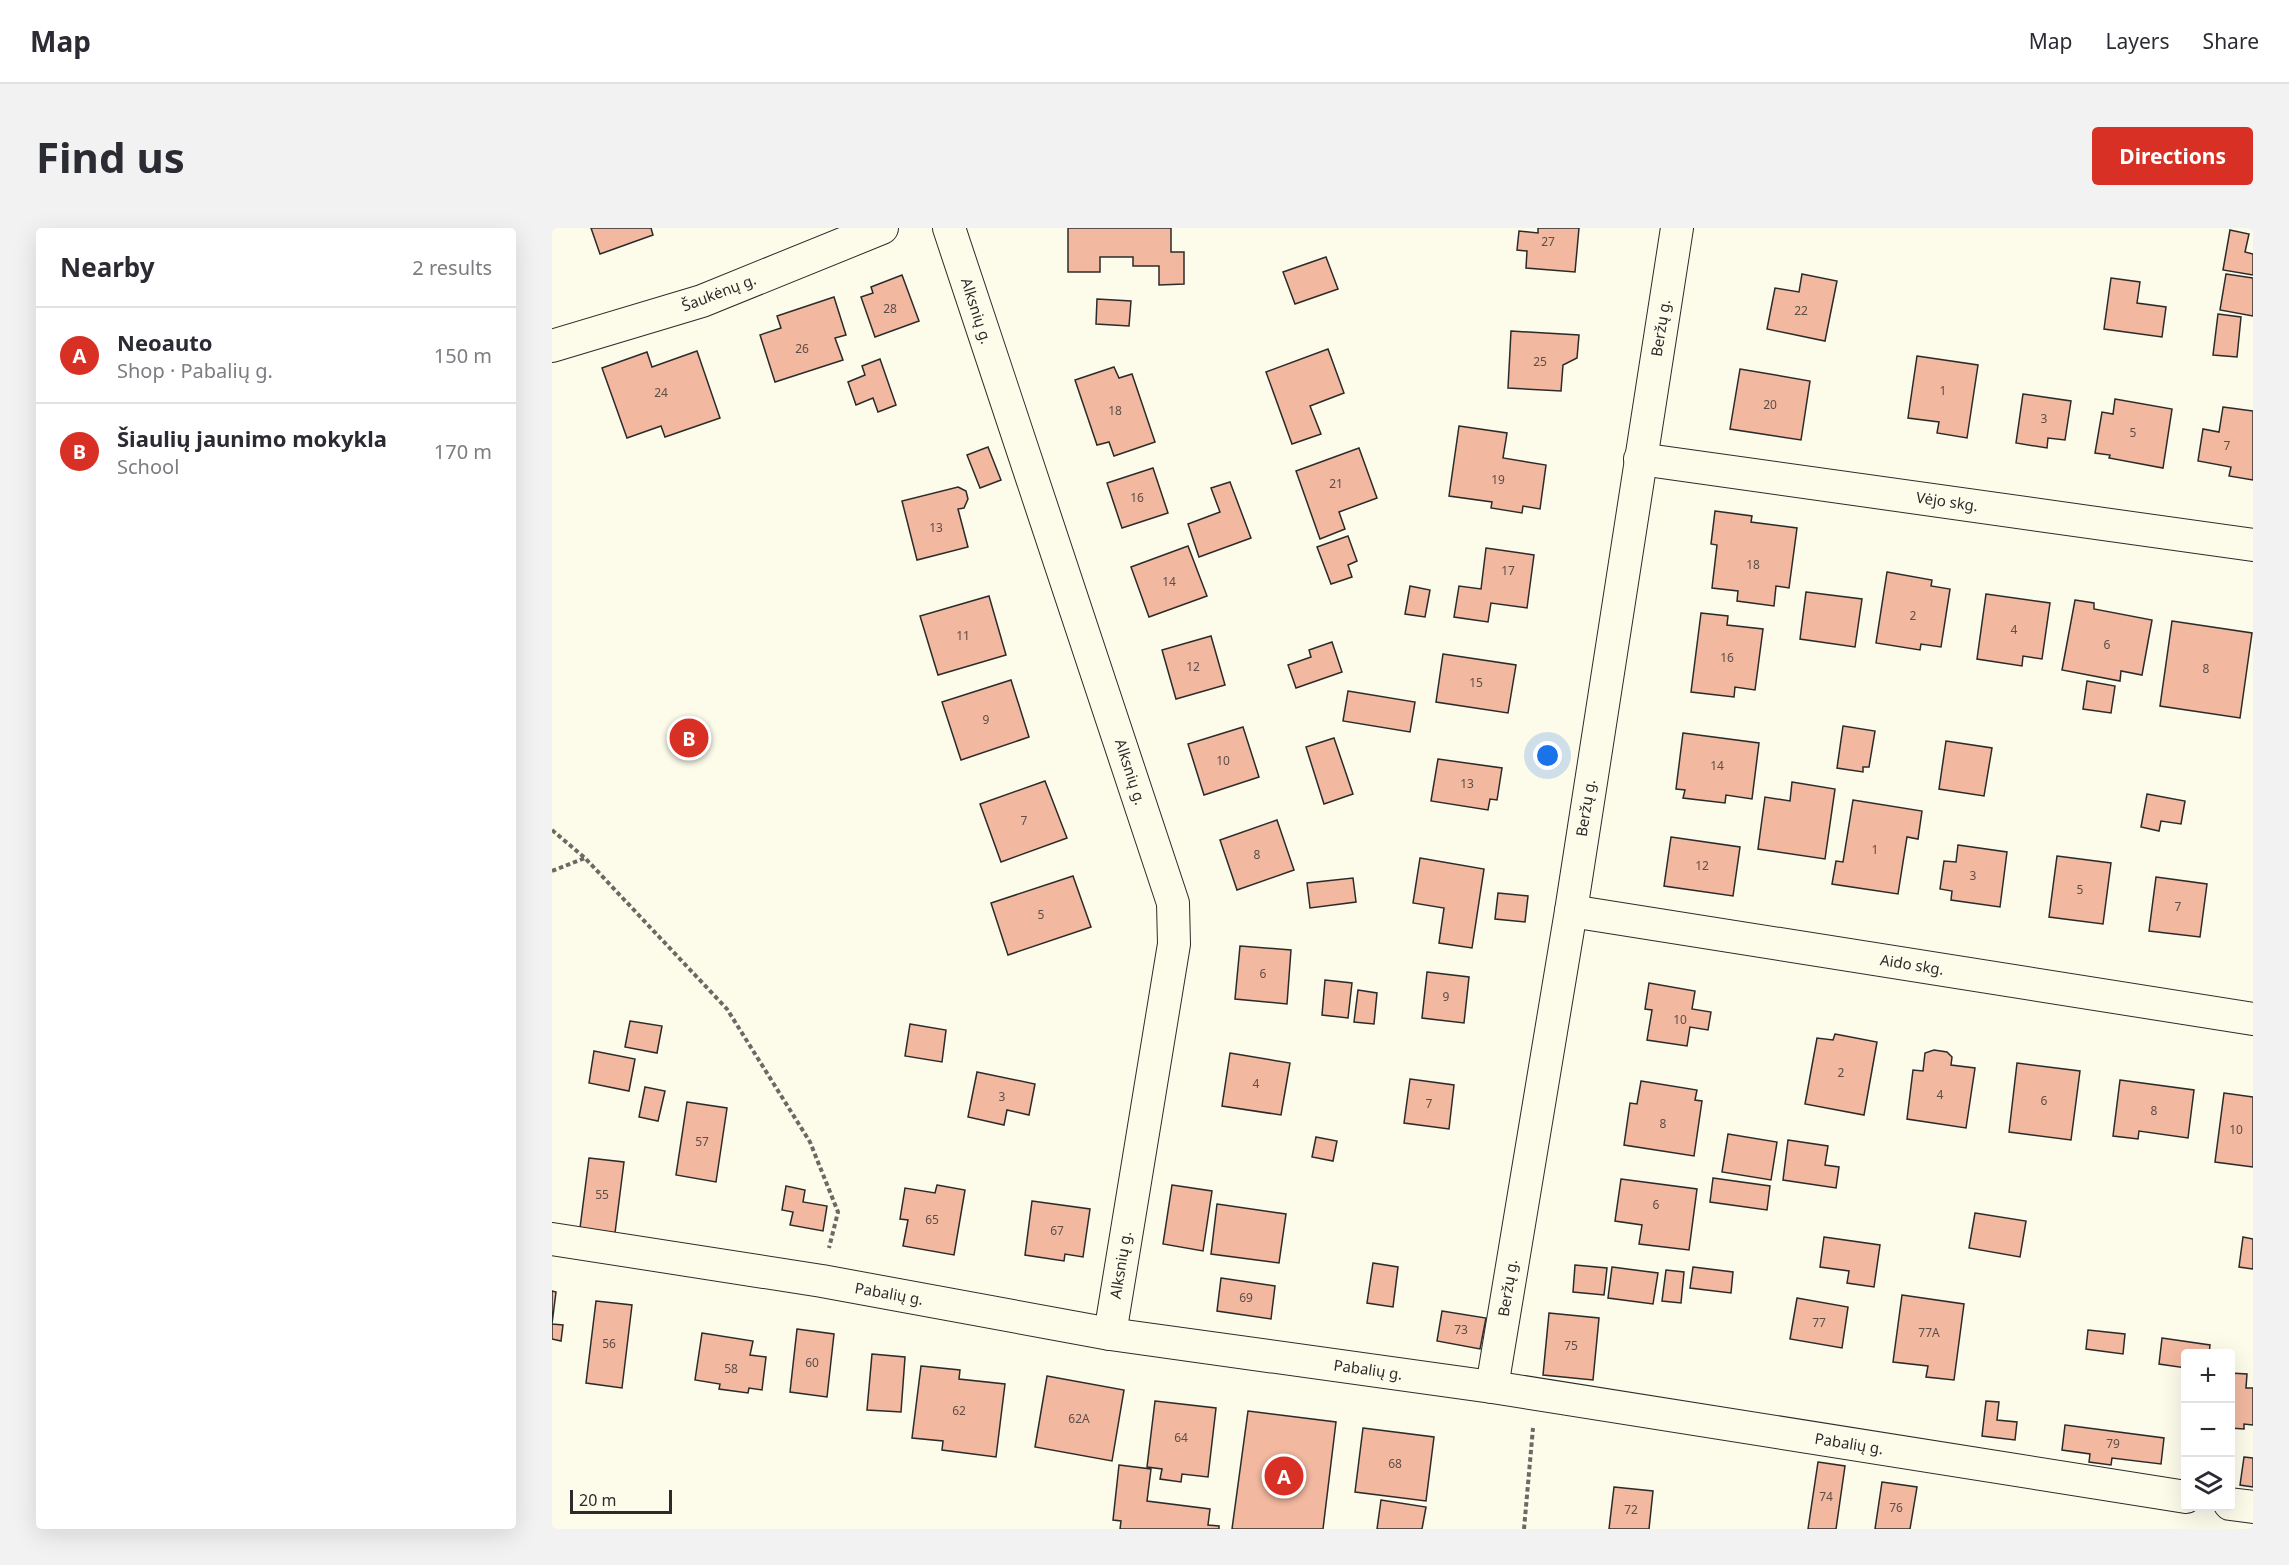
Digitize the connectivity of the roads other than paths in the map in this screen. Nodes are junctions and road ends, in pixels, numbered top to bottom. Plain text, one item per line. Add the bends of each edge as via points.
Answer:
1 (882, 228) edge
2 (949, 228) edge
3 (1677, 228) edge
4 (552, 346) edge
5 (1640, 459) junction
6 (2253, 545) edge
7 (1571, 911) junction
8 (2253, 1019) edge
9 (552, 1239) edge
10 (1110, 1334) junction
11 (1492, 1387) junction
12 (2181, 1496) edge
13 (2235, 1505) edge
14 (2253, 1507) edge

1 - 4 street, Šaukėnų g. via 702,301
2 - 10 street, Alksnių g. via 1173,903 1174,944
3 - 5 street, Beržų g.
5 - 6 street, Vėjo skg.
5 - 7 street, Beržų g.
7 - 8 street, Aido skg.
7 - 11 street, Beržų g.
9 - 10 street, Pabalių g. via 822,1281
10 - 11 street, Pabalių g.
11 - 12 street, Pabalių g.
13 - 14 street

